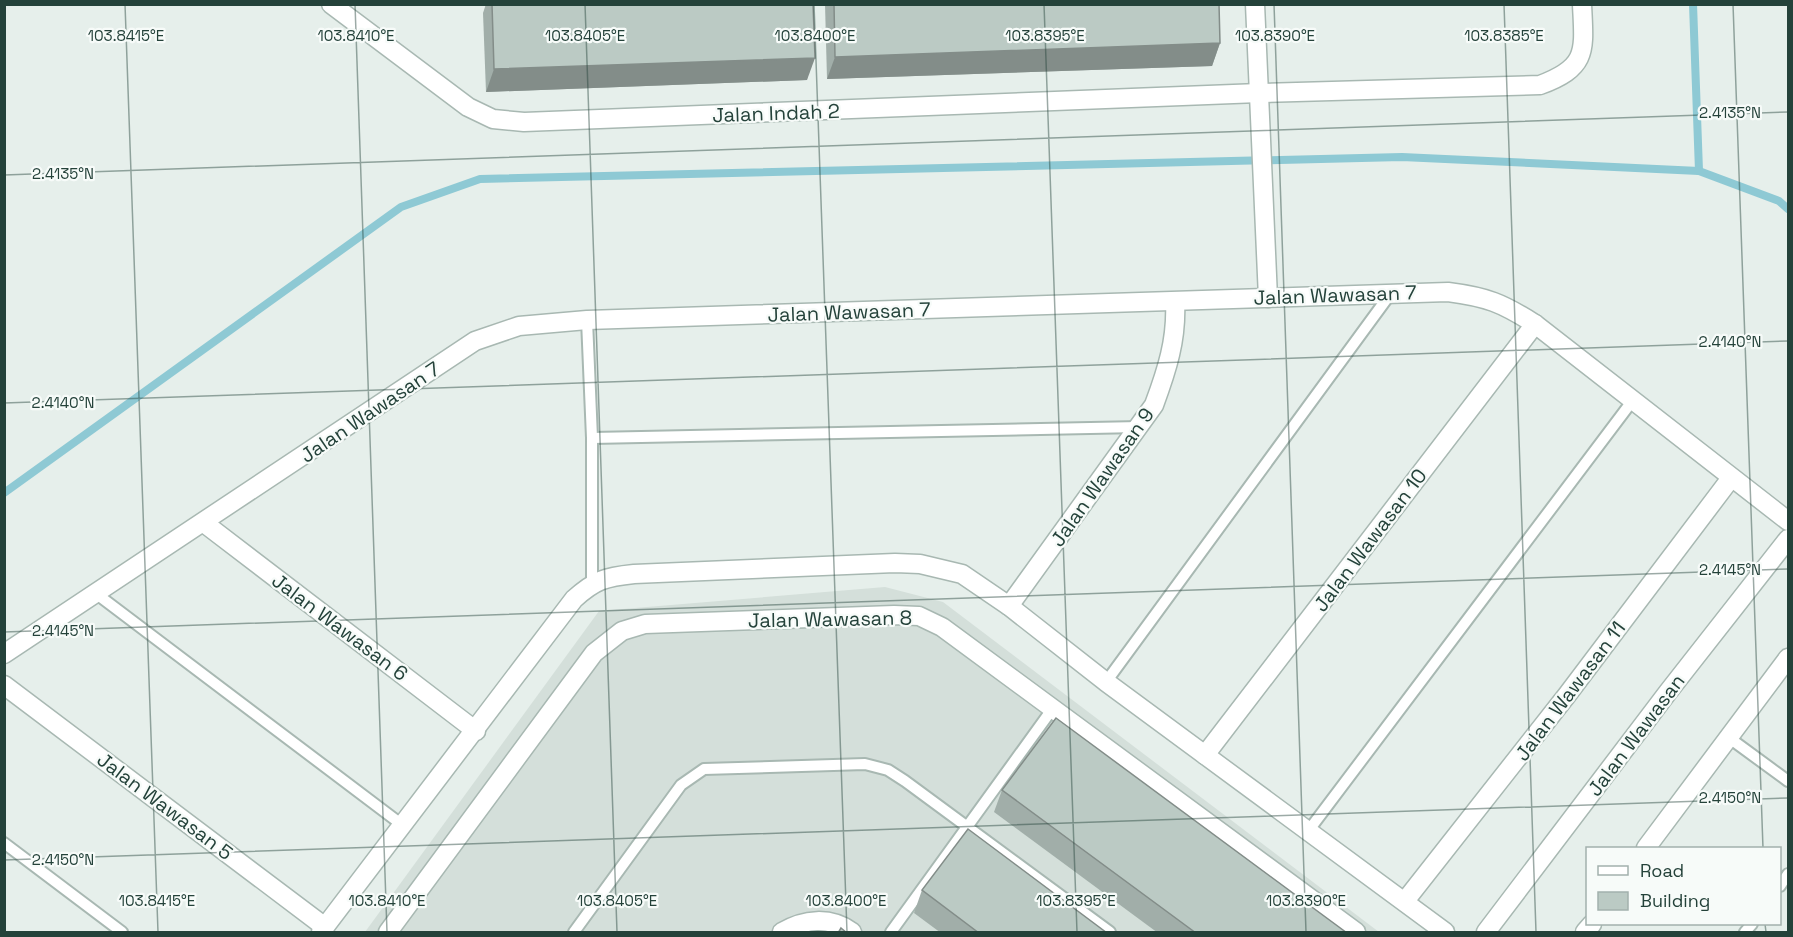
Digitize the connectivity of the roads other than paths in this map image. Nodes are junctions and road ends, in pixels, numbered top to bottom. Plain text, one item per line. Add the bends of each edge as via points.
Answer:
1 (331, 4) edge
2 (1255, 4) edge
3 (1582, 4) edge
4 (1259, 93) junction
5 (1391, 293) junction
6 (1268, 298) junction
7 (1175, 302) junction
8 (587, 320) junction
9 (1535, 324) junction
10 (1633, 400) junction
11 (1140, 428) junction
12 (592, 438) junction
13 (1731, 478) junction
14 (1788, 521) edge
15 (204, 523) junction
16 (1788, 539) edge
17 (592, 583) junction
18 (94, 592) junction
19 (1009, 606) junction
20 (4, 654) edge
21 (1788, 658) edge
22 (1106, 682) junction
23 (4, 685) edge
24 (1053, 708) junction
25 (476, 731) junction
26 (1728, 737) junction
27 (1206, 755) junction
28 (1788, 781) edge
29 (401, 824) junction
30 (966, 826) junction
31 (1309, 830) junction
32 (4, 843) edge
33 (1647, 847) edge
34 (1405, 902) junction
35 (323, 930) edge
36 (122, 933) edge
37 (388, 933) edge
38 (574, 933) edge
39 (782, 933) edge
40 (852, 933) edge
41 (891, 933) edge
42 (1110, 933) edge
43 (1356, 933) edge
44 (1445, 933) edge
45 (1486, 933) edge

1 - 4 street, Jalan Indah 2 via 468,107 481,115 509,122
2 - 4 street
3 - 4 street, Jalan Indah 2 via 1584,49 1568,72 1540,85
4 - 6 street
5 - 6 street, Jalan Wawasan 7
5 - 9 street, Jalan Wawasan 7 via 1448,291 1485,297
5 - 22 lane
6 - 7 street, Jalan Wawasan 7
7 - 8 street, Jalan Wawasan 7
7 - 11 street, Jalan Wawasan 9 via 1177,326 1168,368
8 - 12 lane
8 - 15 street, Jalan Wawasan 7 via 519,326 475,341
9 - 10 street, Jalan Wawasan 7
9 - 27 street, Jalan Wawasan 10
10 - 13 street, Jalan Wawasan 7
10 - 31 lane
11 - 12 lane
11 - 19 street, Jalan Wawasan 9
12 - 17 lane
13 - 14 street, Jalan Wawasan 7
13 - 34 street, Jalan Wawasan 11
15 - 18 street, Jalan Wawasan 7
15 - 25 street, Jalan Wawasan 6
16 - 45 street, Jalan Wawasan
17 - 19 street via 634,574 920,564 962,574
17 - 25 street via 574,599
18 - 20 street, Jalan Wawasan 7
18 - 29 lane
19 - 22 street
21 - 26 street
22 - 27 street
23 - 35 street, Jalan Wawasan 5
24 - 30 lane
24 - 37 street, Jalan Wawasan 8 via 942,627 919,616 645,624 622,631 594,653
24 - 43 street, Jalan Wawasan 8
25 - 29 street
26 - 28 lane
26 - 33 street
27 - 31 street
29 - 35 street
30 - 38 lane via 888,770 865,764 704,769 681,785
30 - 41 lane
30 - 42 lane
31 - 34 street
32 - 36 lane
34 - 44 street
39 - 40 street via 796,924 827,921

